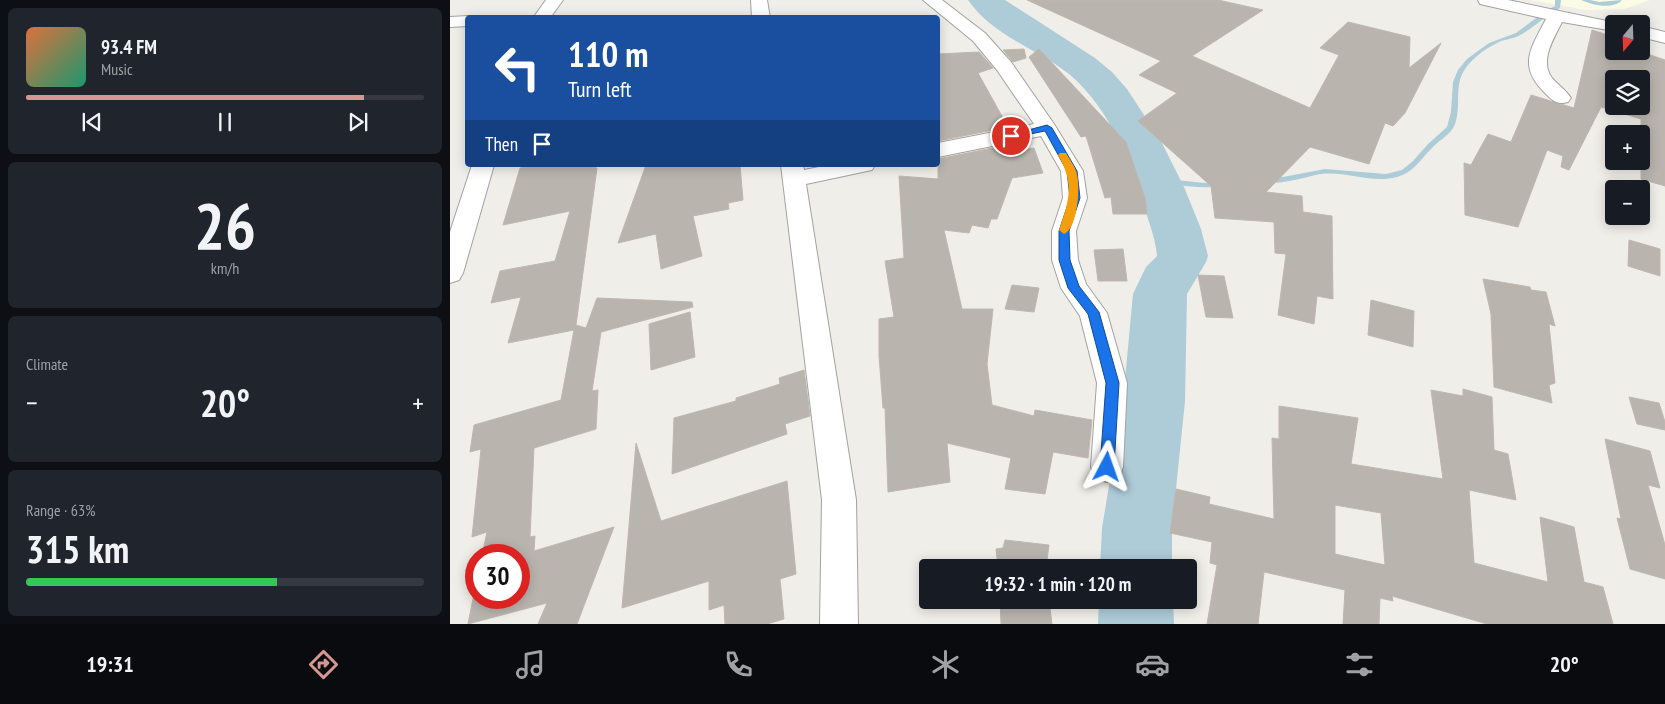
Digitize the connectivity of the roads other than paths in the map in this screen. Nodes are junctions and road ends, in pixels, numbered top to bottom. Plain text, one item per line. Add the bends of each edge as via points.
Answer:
1 (555, 0) edge
2 (759, 0) edge
3 (931, 0) edge
4 (1486, 0) edge
5 (544, 15) edge
6 (761, 15) edge
7 (1556, 16) junction
8 (465, 21) edge
9 (450, 22) edge
10 (1605, 24) edge
11 (1650, 34) edge
12 (1665, 38) edge
13 (1561, 98) dead end
14 (1047, 128) junction
15 (940, 150) edge
16 (482, 167) edge
17 (844, 167) edge
18 (794, 172) edge
19 (450, 273) edge
20 (1107, 467) dead end
21 (839, 624) edge

1 - 5 street
2 - 6 street
3 - 14 street via 979,37 1004,66
4 - 7 street
7 - 10 street
7 - 13 street via 1540,48 1537,64 1540,75
8 - 9 street
11 - 12 street
14 - 15 street
14 - 20 street via 1072,171 1075,198 1064,231 1065,260 1074,288 1093,312 1112,383
16 - 19 street
17 - 18 street
18 - 21 street via 839,500

